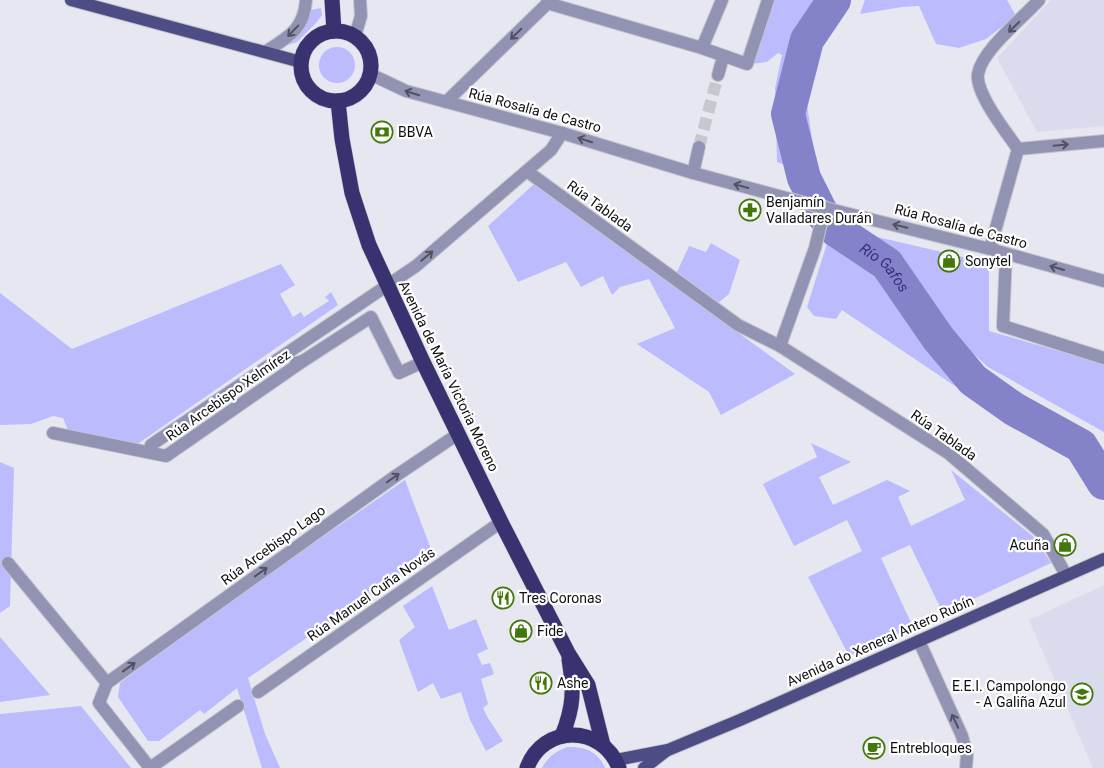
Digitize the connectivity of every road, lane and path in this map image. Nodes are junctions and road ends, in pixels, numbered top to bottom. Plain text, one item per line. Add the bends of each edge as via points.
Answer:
1 (71, 0) edge
2 (306, 0) edge
3 (332, 0) edge
4 (360, 0) edge
5 (722, 0) edge
6 (768, 0) edge
7 (1039, 0) edge
8 (549, 2) edge
9 (334, 31) junction
10 (355, 36) junction
11 (702, 48) junction
12 (265, 52) junction
13 (723, 57) junction
14 (301, 62) junction
15 (370, 74) junction
16 (718, 75) tunnel mouth
17 (338, 101) junction
18 (446, 102) junction
19 (562, 133) junction
20 (1104, 141) edge
21 (700, 147) tunnel mouth
22 (1018, 149) junction
23 (528, 172) junction
24 (693, 173) junction
25 (825, 208) junction
26 (990, 249) junction
27 (1006, 254) junction
28 (1104, 282) edge
29 (388, 286) junction
30 (780, 346) junction
31 (1104, 358) edge
32 (303, 361) junction
33 (423, 362) junction
34 (266, 368) junction
35 (53, 433) dead end
36 (458, 434) junction
37 (152, 445) dead end
38 (501, 522) junction
39 (1104, 559) edge
40 (8, 563) dead end
41 (1066, 575) junction
42 (919, 641) junction
43 (568, 653) junction
44 (107, 683) junction
45 (258, 692) dead end
46 (238, 706) dead end
47 (562, 736) junction
48 (603, 745) junction
49 (668, 750) junction
50 (617, 764) edge
51 (150, 768) edge
52 (526, 768) edge
53 (644, 768) edge
54 (966, 768) edge

1 - 12 main road
2 -> 12 street via 303,20 291,34
3 - 9 highway
4 - 10 street via 361,16
5 - 11 street
6 - 13 street via 747,64
7 -> 22 street via 988,52 978,75 983,95
8 - 11 street
8 -> 18 street
9 - 10 highway
9 - 14 highway via 315,37 303,52
10 - 15 highway via 368,53
11 - 13 street
12 - 14 main road
13 - 16 street
14 - 17 highway via 303,77 311,90 328,100
15 - 17 highway via 358,93
18 -> 15 street, Rúa Rosalía de Castro via 406,91
17 - 29 highway, Avenida de María Victoria Moreno via 352,193 369,245
18 - 19 street, Rúa Rosalía de Castro
19 - 23 street, Rúa Arcebispo Xelmírez via 551,150
24 -> 19 street, Rúa Rosalía de Castro
22 -> 20 street
21 - 24 street
22 - 26 street
29 -> 23 street, Rúa Arcebispo Xelmírez
23 - 30 street, Rúa Tablada via 738,325
25 -> 24 street, Rúa Rosalía de Castro
26 -> 25 street, Rúa Rosalía de Castro
25 - 30 street via 815,248
26 - 27 street, Rúa Rosalía de Castro
28 -> 27 street, Rúa Rosalía de Castro
27 - 31 street via 1003,326
29 - 33 highway, Avenida de María Victoria Moreno
29 - 34 street, Rúa Arcebispo Xelmírez
30 - 41 street, Rúa Tablada via 948,452 1043,534
32 - 33 street, Rúa Arcebispo Xelmírez via 371,317 399,373
32 - 34 street, Rúa Arcebispo Xelmírez
32 - 35 street, Rúa Arcebispo Xelmírez via 166,456
33 - 36 highway, Avenida de María Victoria Moreno
34 - 37 street, Rúa Arcebispo Xelmírez
36 - 38 highway, Avenida de María Victoria Moreno
44 -> 36 street, Rúa Arcebispo Lago
38 - 43 highway, Avenida de María Victoria Moreno
38 - 45 street, Rúa Manuel Cuña Novás
39 - 41 main road, Avenida do Xeneral Antero Rubín
40 - 44 street
41 - 42 main road, Avenida do Xeneral Antero Rubín
42 - 49 main road, Avenida do Xeneral Antero Rubín
54 -> 42 street via 967,755 962,736
43 - 47 highway, Avenida de María Victoria Moreno via 573,698
43 - 48 highway, Avenida de María Victoria Moreno via 588,685
44 - 51 street via 99,703
46 - 51 street
47 - 48 highway via 590,738
47 - 52 highway via 538,749
48 - 50 highway
49 - 50 main road, Avenida do Xeneral Antero Rubín
49 - 53 main road, Avenida do Xeneral Antero Rubín

